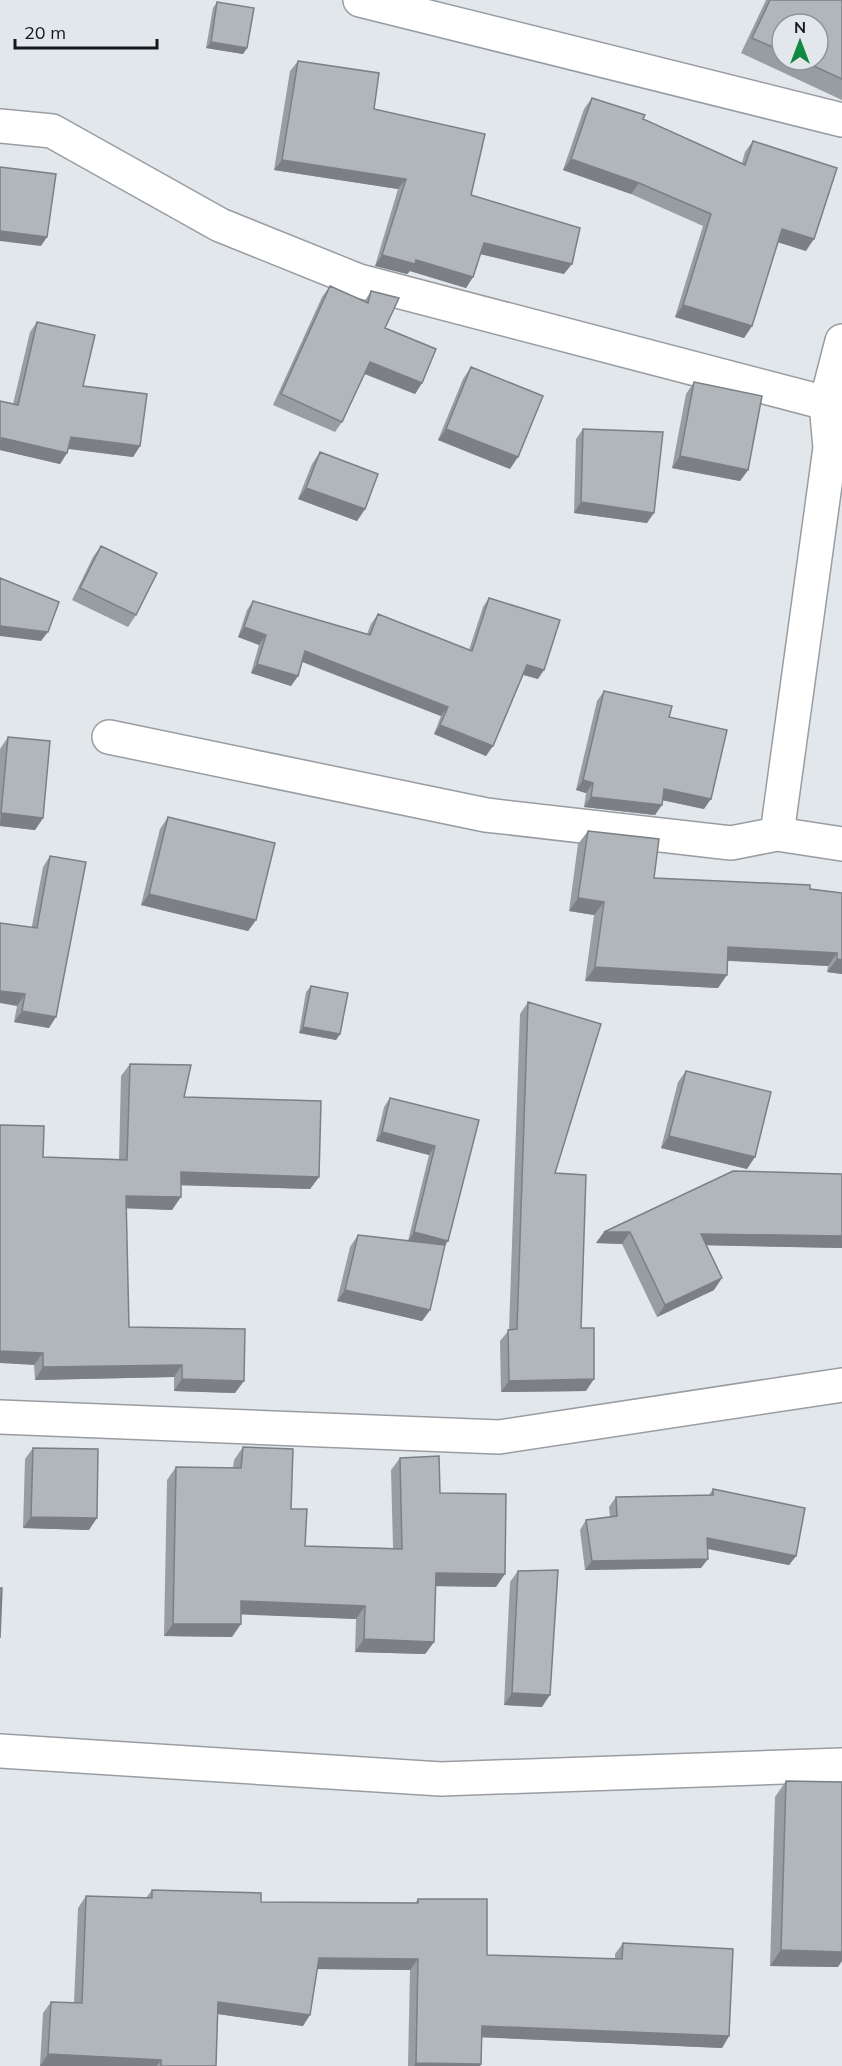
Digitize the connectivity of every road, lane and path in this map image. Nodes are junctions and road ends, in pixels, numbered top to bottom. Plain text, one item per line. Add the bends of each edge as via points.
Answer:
1 (360, 0) edge
2 (842, 120) edge
3 (0, 126) edge
4 (842, 341) edge
5 (826, 403) junction
6 (109, 737) dead end
7 (777, 834) junction
8 (842, 844) edge
9 (842, 1385) edge
10 (0, 1418) edge
11 (0, 1751) edge
12 (842, 1765) edge

1 - 2 street
3 - 5 street via 52,131 220,225 359,281
4 - 5 street
5 - 7 street via 830,448
6 - 7 street via 486,815 731,843
7 - 8 street
9 - 10 street via 499,1437
11 - 12 street via 441,1779

